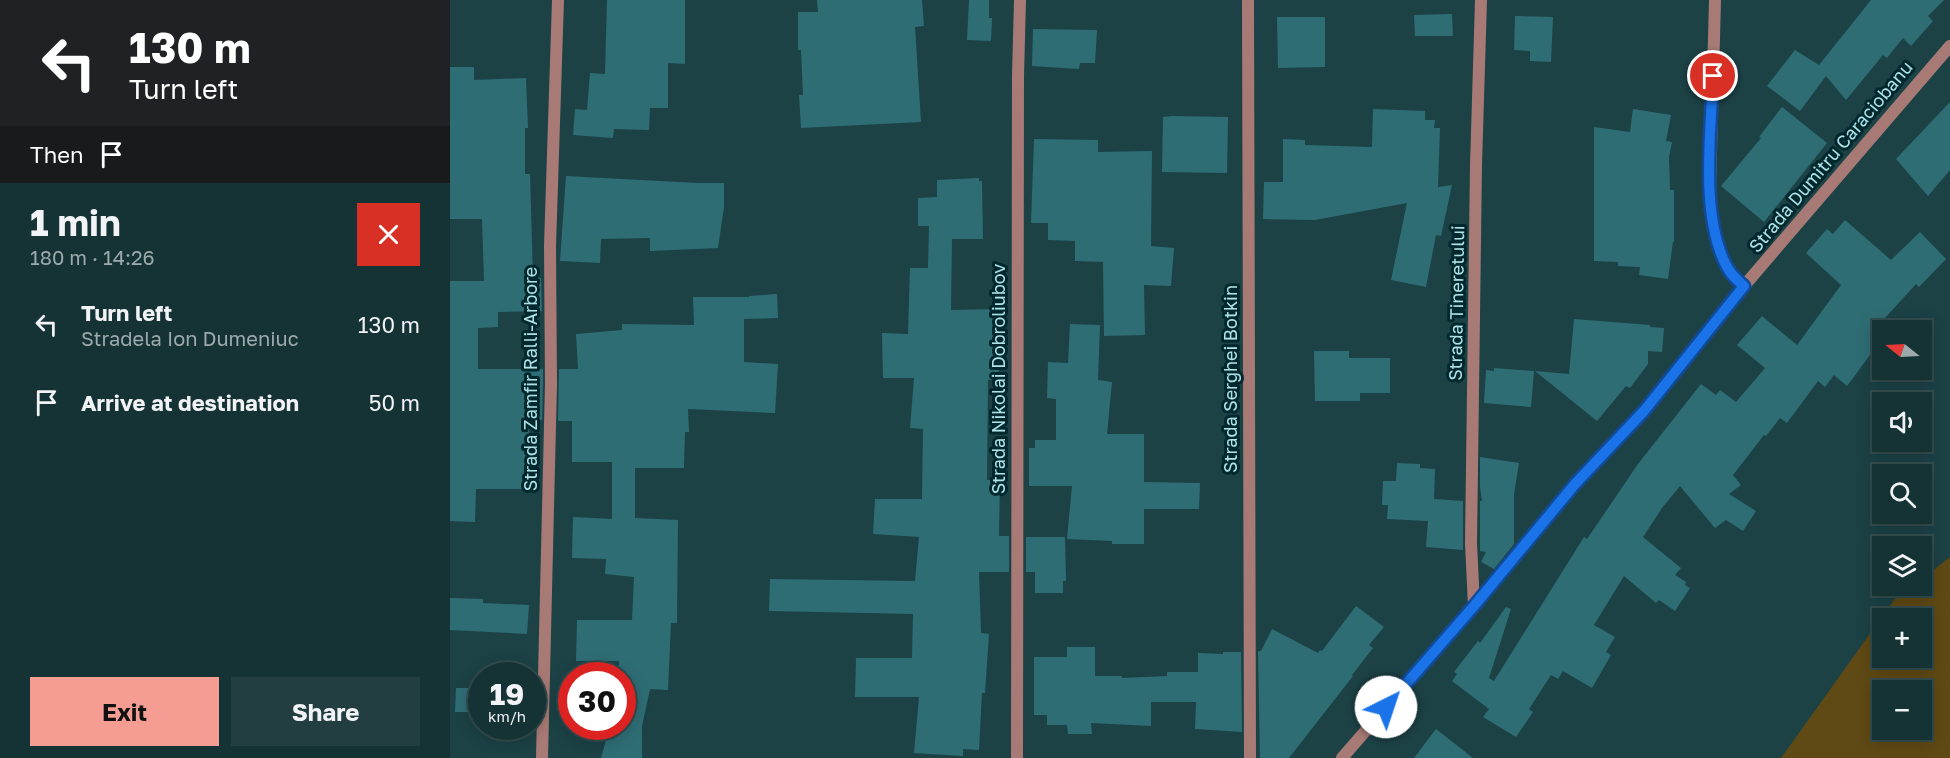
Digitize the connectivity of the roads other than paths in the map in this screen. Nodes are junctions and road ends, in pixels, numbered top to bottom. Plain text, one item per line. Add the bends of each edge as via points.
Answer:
1 (558, 0) edge
2 (1020, 0) edge
3 (1248, 0) edge
4 (1481, 0) edge
5 (1715, 0) edge
6 (1950, 46) edge
7 (1744, 286) junction
8 (1474, 606) junction
9 (542, 758) edge
10 (1017, 758) edge
11 (1250, 758) edge
12 (1342, 758) edge

1 - 9 street, Strada Zamfir Ralli-Arbore
2 - 10 street, Strada Nikolai Dobroliubov
3 - 11 street, Strada Serghei Botkin
4 - 8 street, Strada Tineretului via 1471,543
5 - 7 street via 1711,213 1726,265
6 - 7 street, Strada Dumitru Caraciobanu
7 - 8 street, Strada Dumitru Caraciobanu via 1644,411 1575,484
8 - 12 street, Strada Dumitru Caraciobanu

